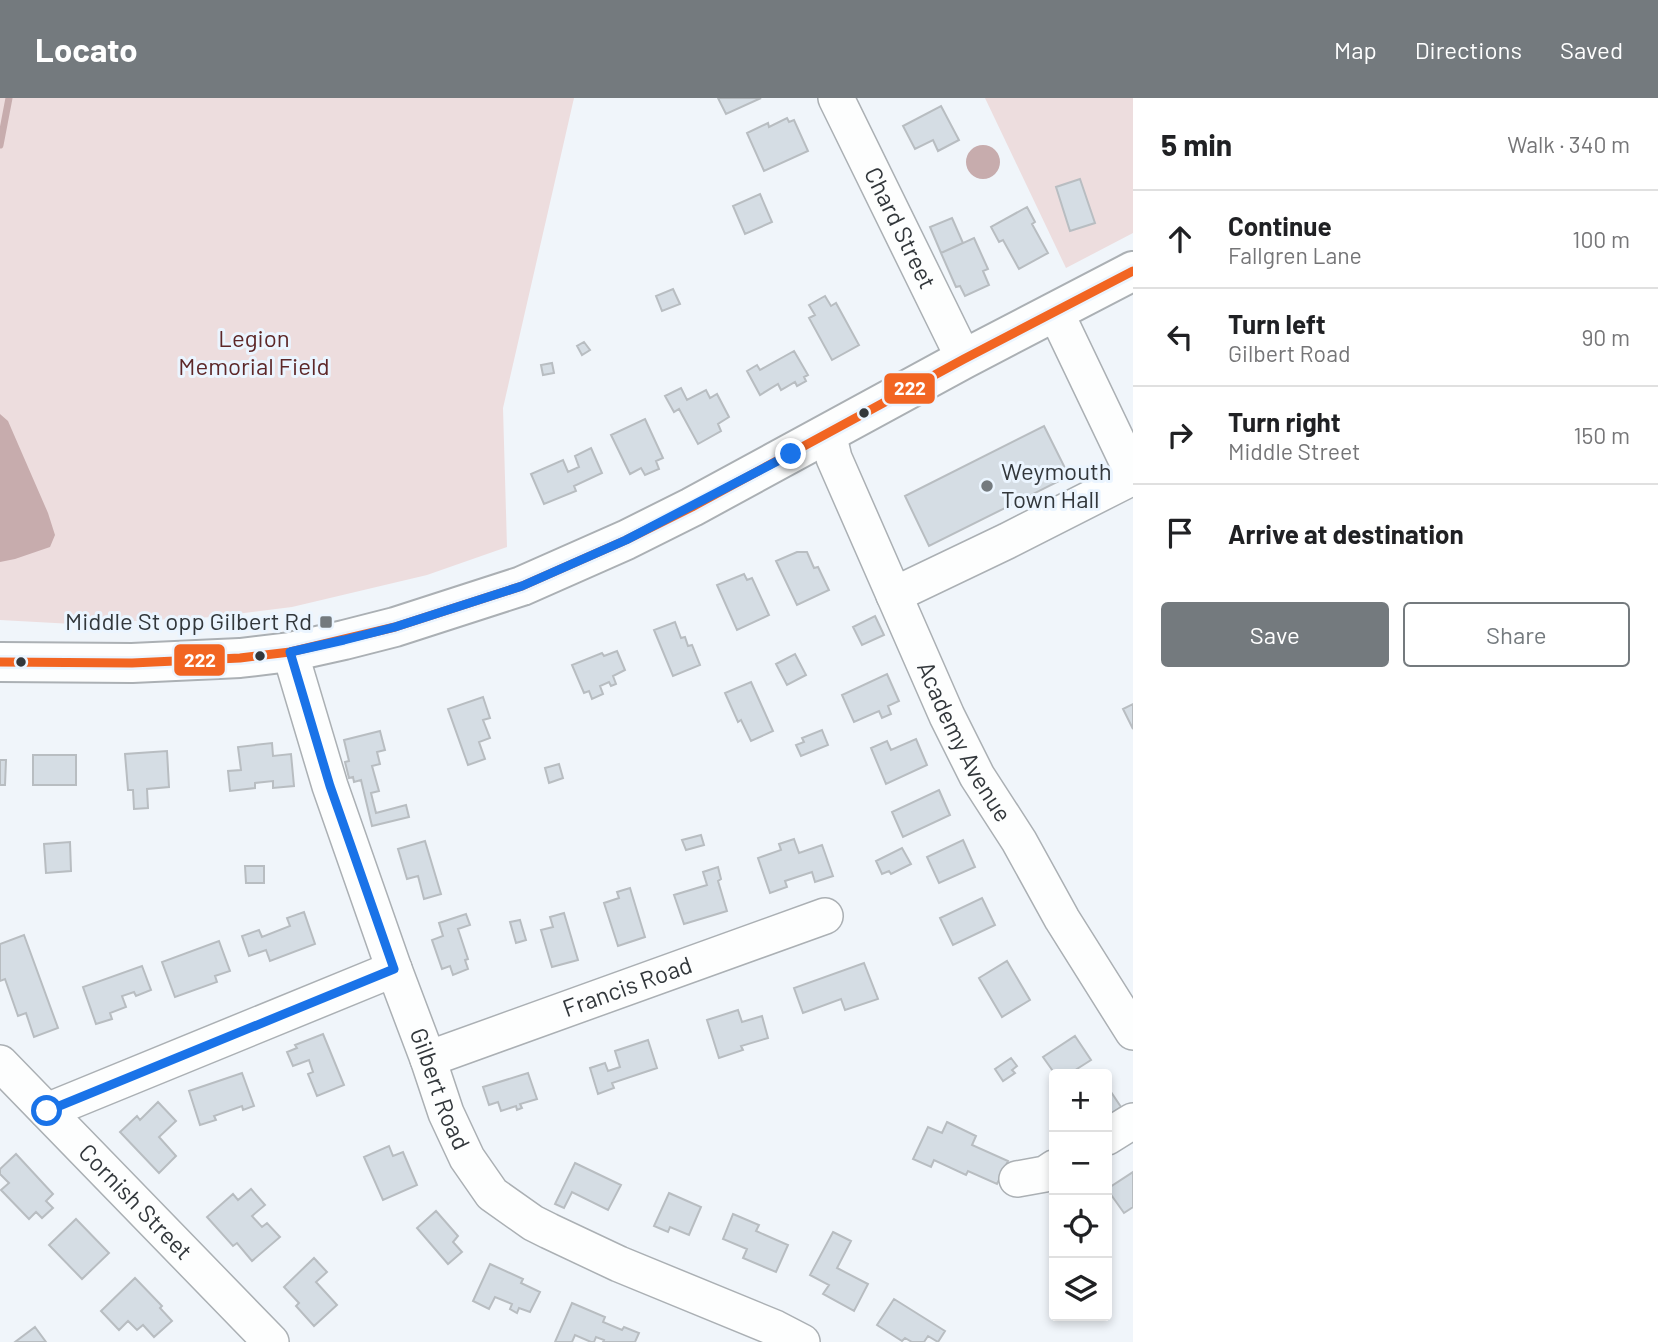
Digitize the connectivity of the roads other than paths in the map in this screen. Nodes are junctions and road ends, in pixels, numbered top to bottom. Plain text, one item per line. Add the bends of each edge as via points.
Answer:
1 (836, 98) edge
2 (1133, 271) edge
3 (1055, 311) junction
4 (964, 359) junction
5 (828, 433) junction
6 (1133, 475) edge
7 (894, 595) junction
8 (290, 652) junction
9 (1, 661) edge
10 (824, 916) dead end
11 (394, 969) junction
12 (1130, 1022) edge
13 (429, 1059) junction
14 (0, 1063) edge
15 (47, 1111) junction
16 (1133, 1121) edge
17 (1112, 1134) edge
18 (1049, 1171) edge
19 (1017, 1179) dead end
20 (271, 1342) edge
21 (802, 1342) edge

1 - 4 street, Chard Street
2 - 3 main road
3 - 4 main road
3 - 6 street
4 - 5 main road
5 - 7 street, Academy Avenue via 834,458
5 - 8 main road via 626,540 522,586 395,627
6 - 7 street
7 - 12 street, Academy Avenue via 977,776
8 - 9 main road via 145,662
8 - 11 street, Gilbert Road via 330,786
10 - 13 street, Francis Road
11 - 13 street, Gilbert Road
11 - 15 street
13 - 21 street, Gilbert Road via 461,1147 492,1194 533,1223
14 - 15 street, Cornish Street
15 - 20 street, Cornish Street
16 - 17 street
18 - 19 street

